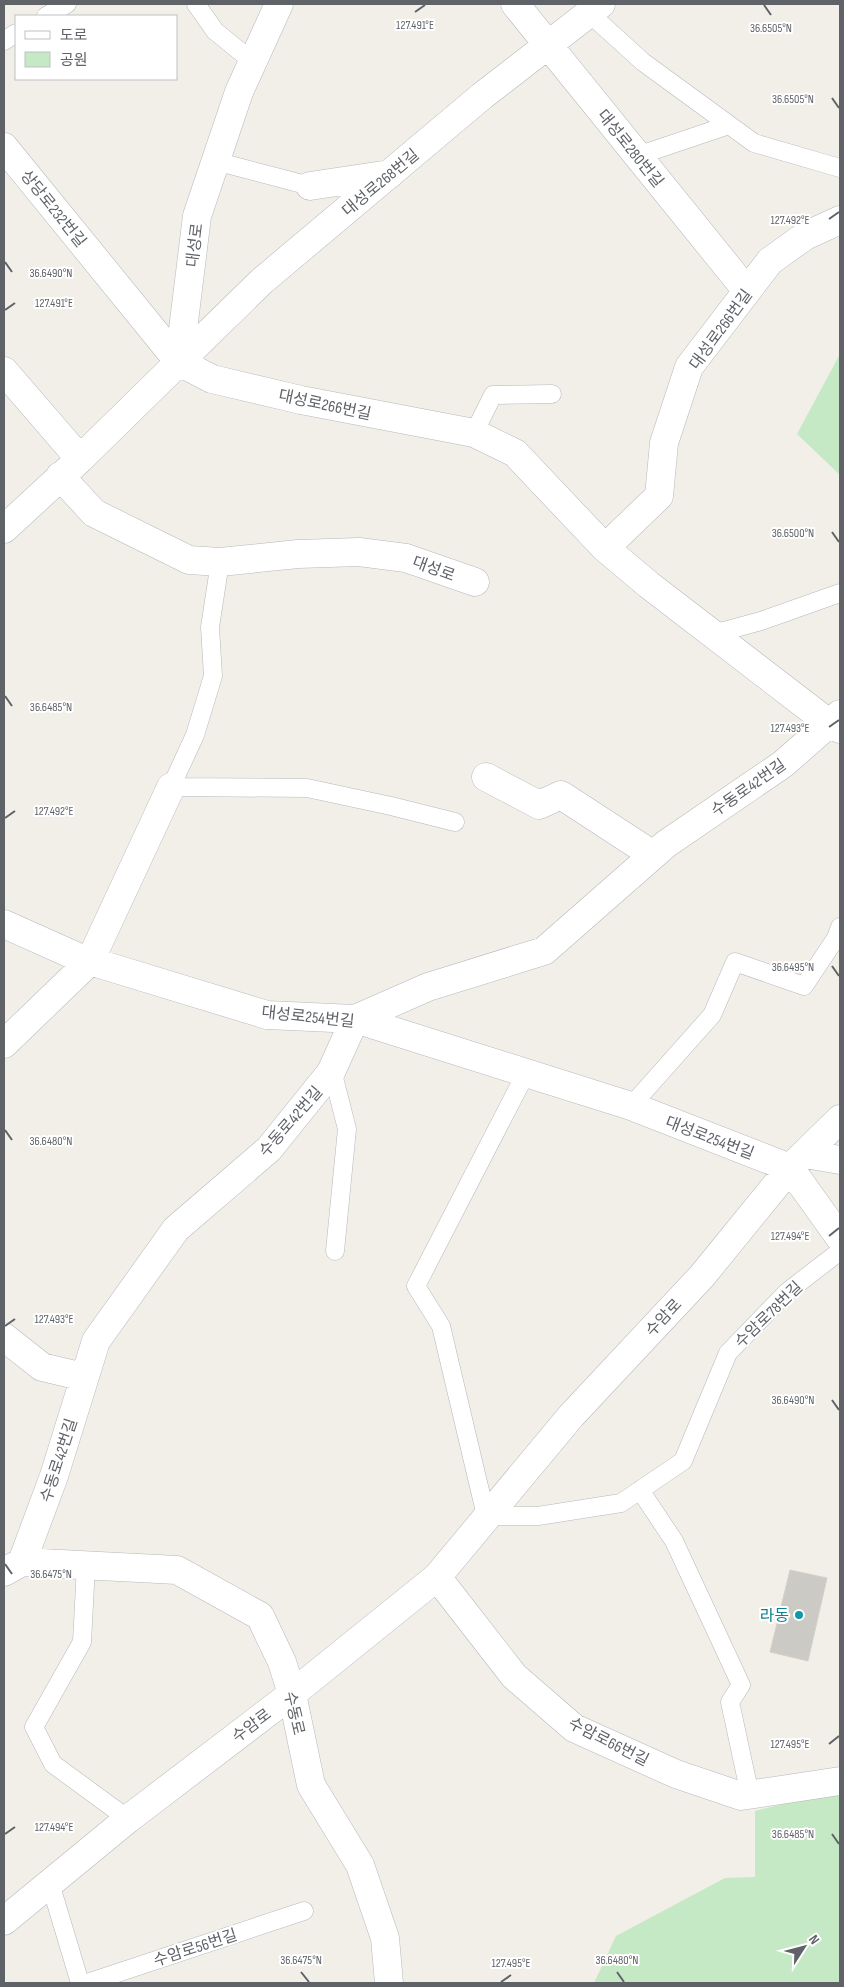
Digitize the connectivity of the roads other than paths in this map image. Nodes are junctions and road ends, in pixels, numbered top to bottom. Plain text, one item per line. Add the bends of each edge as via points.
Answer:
1 (67, 4) edge
2 (196, 4) edge
3 (279, 4) edge
4 (515, 4) edge
5 (595, 8) edge
6 (48, 15) edge
7 (15, 34) edge
8 (4, 41) edge
9 (547, 46) junction
10 (253, 62) junction
11 (729, 125) junction
12 (4, 147) edge
13 (637, 156) junction
14 (216, 161) junction
15 (840, 168) edge
16 (390, 174) junction
17 (310, 186) joint
18 (840, 220) edge
19 (747, 291) junction
20 (179, 362) junction
21 (4, 371) edge
22 (552, 394) dead end
23 (474, 433) junction
24 (70, 467) junction
25 (6, 522) edge
26 (605, 548) junction
27 (220, 562) junction
28 (475, 582) dead end
29 (840, 593) edge
30 (713, 634) junction
31 (837, 722) edge
32 (486, 777) dead end
33 (171, 787) junction
34 (455, 822) dead end
35 (653, 855) junction
36 (4, 924) edge
37 (840, 928) edge
38 (90, 961) junction
39 (354, 1019) junction
40 (4, 1044) edge
41 (332, 1070) junction
42 (526, 1073) junction
43 (631, 1106) junction
44 (840, 1119) edge
45 (840, 1160) edge
46 (797, 1161) junction
47 (840, 1238) edge
48 (335, 1251) dead end
49 (840, 1251) edge
50 (4, 1336) edge
51 (84, 1376) junction
52 (640, 1490) junction
53 (486, 1516) junction
54 (86, 1566) junction
55 (13, 1567) edge
56 (437, 1576) junction
57 (292, 1694) junction
58 (840, 1781) edge
59 (750, 1795) junction
60 (128, 1819) junction
61 (50, 1883) junction
62 (304, 1911) dead end
63 (4, 1922) edge
64 (80, 1983) edge
65 (87, 1983) edge
66 (388, 1983) edge

1 - 6 lane
2 - 10 lane via 215,31
3 - 10 street, 대성로
4 - 9 street, 대성로280번길
5 - 9 street, 대성로268번길
5 - 11 lane, 대성로268번길 via 643,62
7 - 8 lane
9 - 13 street, 대성로280번길
9 - 16 street, 대성로268번길
10 - 14 street, 대성로 via 239,92
11 - 13 lane
11 - 15 lane, 대성로268번길 via 754,143
12 - 20 street, 상당로232번길
13 - 19 street, 대성로280번길
14 - 17 lane
14 - 20 street, 대성로 via 197,216
16 - 17 street
16 - 20 street, 대성로268번길 via 262,281
18 - 19 street, 대성로266번길 via 805,236 770,261
19 - 26 street, 대성로266번길 via 689,367 664,443 659,496
20 - 23 street, 대성로266번길 via 212,379 301,400
20 - 24 street
21 - 24 street, 대성로
22 - 23 lane via 493,395
23 - 26 street, 대성로266번길 via 515,453
24 - 25 street
24 - 27 street, 대성로 via 94,513 190,560
26 - 30 street, 대성로266번길
27 - 28 street, 대성로 via 359,552 406,558
27 - 33 lane via 210,627 213,676 195,735
29 - 30 lane
30 - 31 street, 대성로266번길
31 - 35 street, 수동로42번길
32 - 35 street via 539,805 561,795
33 - 34 lane via 307,788
33 - 38 street
35 - 39 street, 수동로42번길 via 544,951 428,987
36 - 38 street, 대성로254번길
37 - 43 lane via 804,986 735,962 712,1015
38 - 39 street, 대성로254번길 via 267,1015
38 - 40 street
39 - 41 street, 수동로42번길
39 - 42 street, 대성로254번길
41 - 48 lane via 347,1129
41 - 51 street, 수동로42번길 via 269,1149 176,1229 96,1341
42 - 43 street, 대성로254번길
42 - 53 lane via 416,1286 441,1326
43 - 46 street, 대성로254번길
44 - 46 street, 수암로
45 - 46 street, 대성로254번길
46 - 47 street
46 - 53 street, 수암로 via 702,1276 570,1416
49 - 52 lane, 수암로78번길 via 787,1292 728,1353 683,1461
50 - 51 street via 42,1367
51 - 55 street, 수동로42번길 via 54,1476
52 - 53 lane via 621,1503 538,1516
52 - 59 lane via 674,1541 741,1685 730,1702
53 - 56 street, 수암로
54 - 55 street, 수동로
54 - 57 street, 수동로 via 177,1570 260,1616 282,1662
54 - 60 lane via 82,1642 34,1727 53,1764
56 - 57 street, 수암로
56 - 59 street, 수암로66번길 via 514,1676 574,1728 676,1774 741,1796
57 - 60 street, 수암로
57 - 66 street, 수동로 via 311,1785 360,1865 385,1938
58 - 59 street, 수암로66번길
60 - 61 street, 수암로
61 - 63 street, 수암로
61 - 64 lane
62 - 65 lane, 수암로56번길

